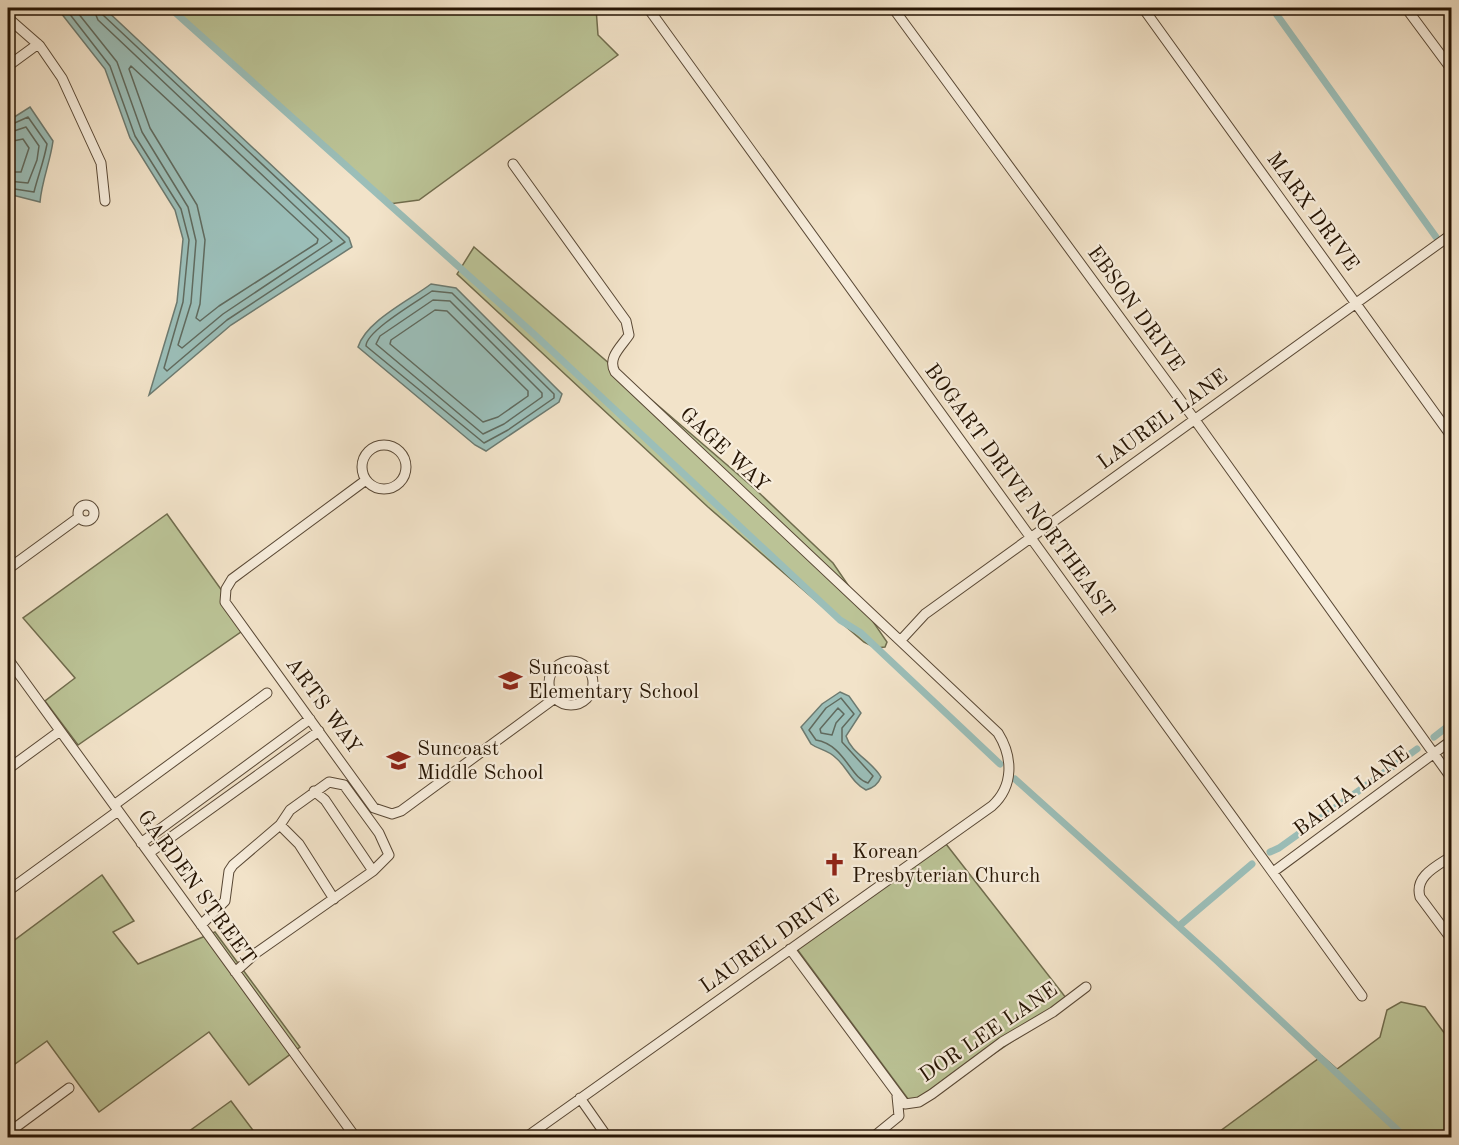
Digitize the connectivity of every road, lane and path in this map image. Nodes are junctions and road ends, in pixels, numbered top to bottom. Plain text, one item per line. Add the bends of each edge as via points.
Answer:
1 (648, 8) edge
2 (893, 8) edge
3 (1143, 8) edge
4 (1406, 8) edge
5 (8, 18) edge
6 (38, 44) junction
7 (8, 66) edge
8 (1452, 70) edge
9 (513, 164) dead end
10 (105, 201) dead end
11 (1452, 234) edge
12 (1356, 303) junction
13 (1195, 420) junction
14 (1452, 437) edge
15 (366, 480) junction
16 (78, 518) dead end
17 (1030, 538) junction
18 (8, 569) edge
19 (901, 640) junction
20 (8, 658) edge
21 (267, 693) dead end
22 (555, 698) junction
23 (310, 718) junction
24 (992, 727) joint
25 (60, 731) junction
26 (319, 731) junction
27 (1452, 740) edge
28 (1433, 754) junction
29 (8, 769) edge
30 (1452, 779) edge
31 (314, 791) junction
32 (116, 808) junction
33 (280, 825) junction
34 (141, 843) junction
35 (149, 853) junction
36 (1452, 856) edge
37 (372, 871) junction
38 (1273, 872) junction
39 (8, 891) edge
40 (334, 899) junction
41 (201, 925) junction
42 (1452, 940) edge
43 (790, 949) junction
44 (235, 972) junction
45 (1086, 987) dead end
46 (1362, 996) dead end
47 (69, 1088) dead end
48 (897, 1096) junction
49 (580, 1098) junction
50 (8, 1133) edge
51 (356, 1137) edge
52 (525, 1137) edge
53 (608, 1137) edge
54 (872, 1137) edge

1 - 17 street, BOGART DRIVE NORTHEAST
2 - 13 street, EBSON DRIVE
3 - 12 street, MARX DRIVE
4 - 8 street
5 - 6 street
6 - 7 street
6 - 10 street via 62,78 101,162
9 - 19 street, GAGE WAY via 626,321 629,334 612,358 615,372
11 - 12 street, LAUREL LANE
12 - 13 street, LAUREL LANE
12 - 14 street, MARX DRIVE
13 - 17 street, LAUREL LANE
13 - 28 street, EBSON DRIVE
15 - 15 street via 362,468 370,450 383,446 401,454 405,473 398,485 378,488
15 - 23 street, ARTS WAY via 232,579 226,589 225,602
16 - 18 street
17 - 19 street, LAUREL LANE via 917,620
17 - 38 street, BOGART DRIVE NORTHEAST
19 - 24 street, GAGE WAY
20 - 25 street, GARDEN STREET
21 - 32 street
22 - 22 street via 576,705 589,697 593,682 588,668 576,662 556,667 549,686
22 - 26 street, ARTS WAY via 392,814 374,808
23 - 26 street, ARTS WAY
23 - 34 street
24 - 43 street, LAUREL DRIVE via 1002,739 1009,761 1009,778 997,801
25 - 29 street
25 - 32 street, GARDEN STREET
26 - 35 street
27 - 28 street, BAHIA LANE
28 - 30 street, EBSON DRIVE
28 - 38 street, BAHIA LANE
31 - 33 street
31 - 37 street via 325,800
31 - 37 street via 336,782 351,793 388,848 389,855
32 - 34 street, GARDEN STREET
32 - 39 street
33 - 40 street via 299,844
33 - 41 street via 233,865 225,900
34 - 35 street, GARDEN STREET
35 - 41 street, GARDEN STREET
36 - 42 street via 1424,876 1418,890
37 - 40 street
38 - 46 street, BOGART DRIVE NORTHEAST
40 - 44 street
41 - 44 street, GARDEN STREET
43 - 48 street
43 - 49 street, LAUREL DRIVE
44 - 51 street, GARDEN STREET
45 - 48 street, DOR LEE LANE via 919,1102 905,1104
47 - 50 street
48 - 54 street, DOR LEE LANE via 899,1116
49 - 52 street, LAUREL DRIVE
49 - 53 street

